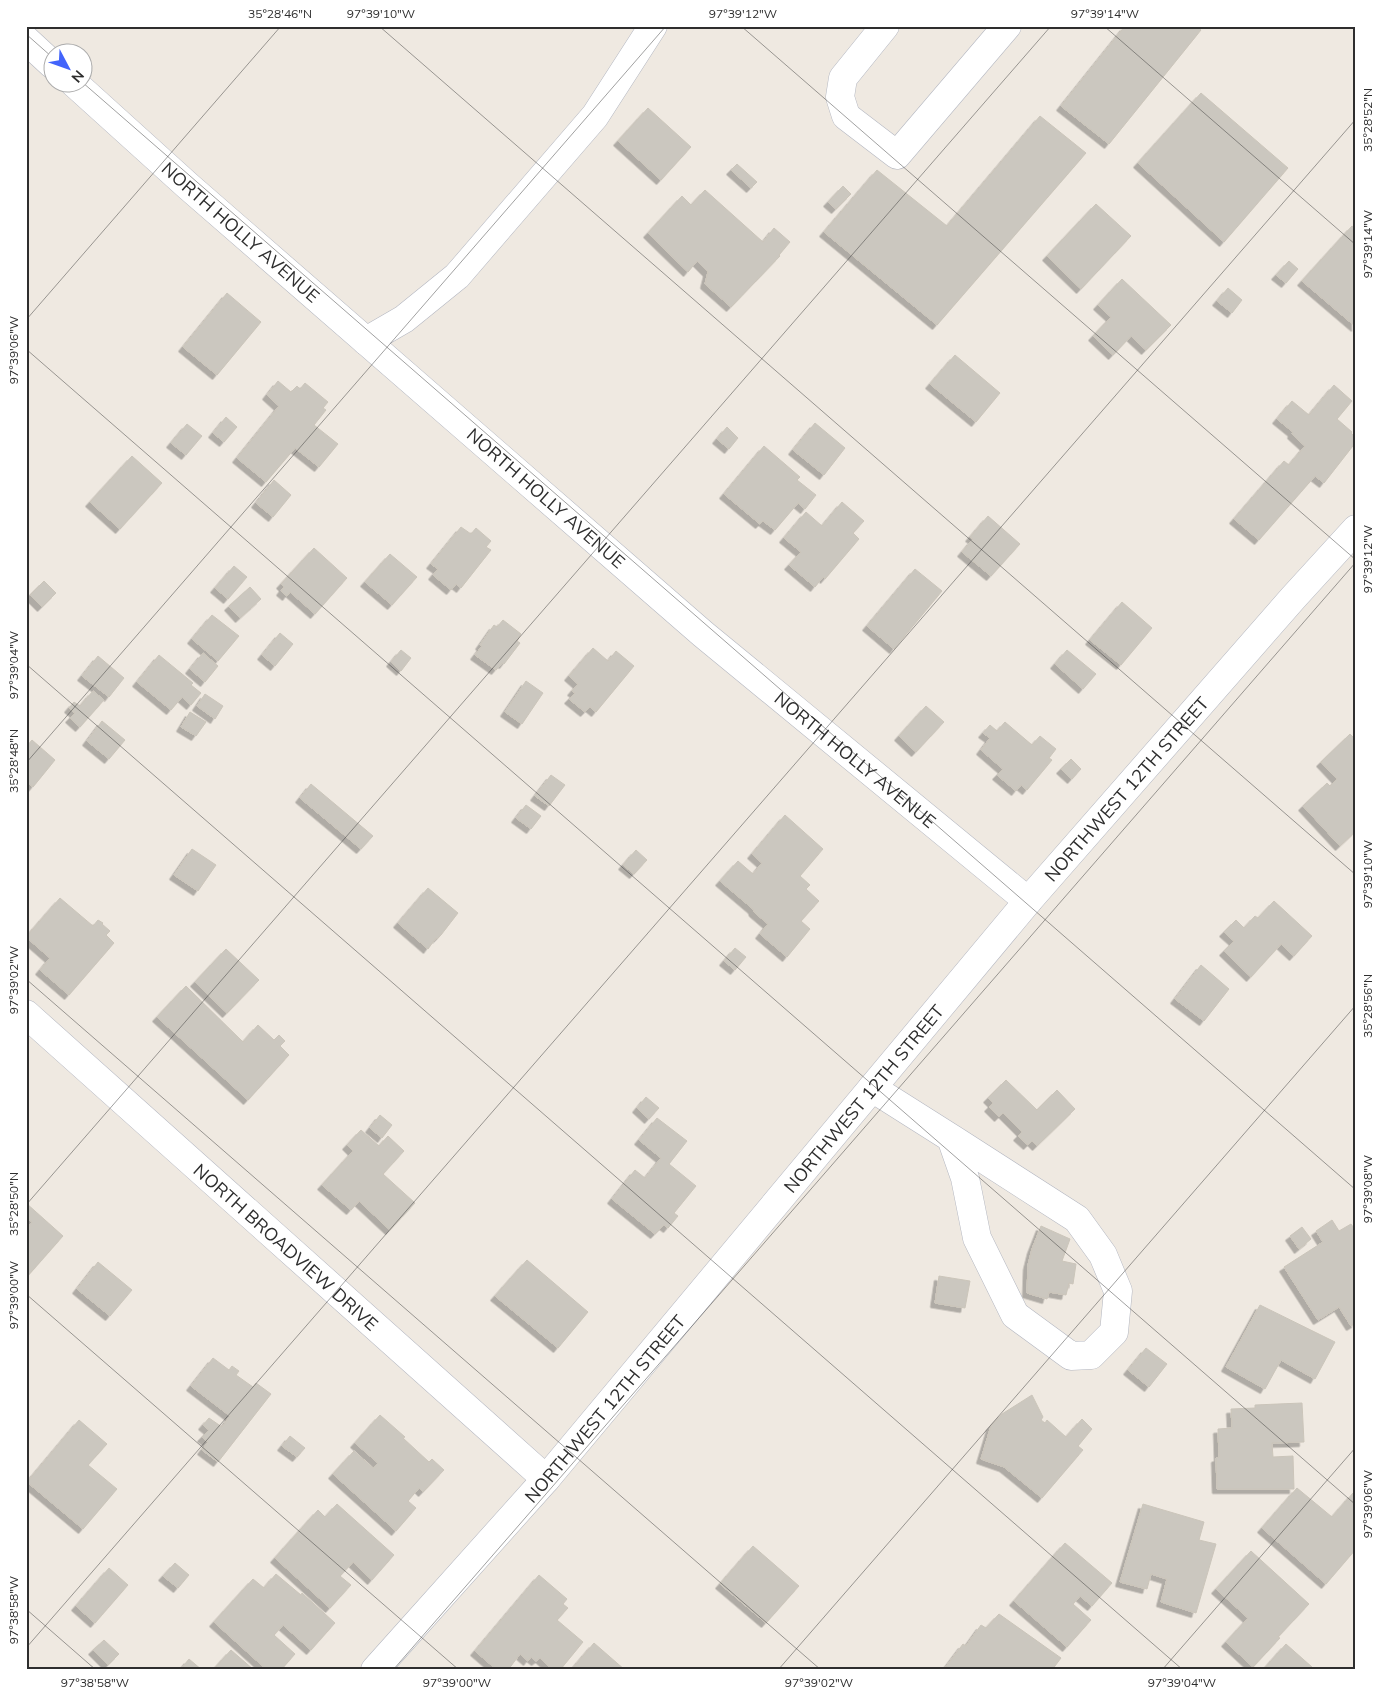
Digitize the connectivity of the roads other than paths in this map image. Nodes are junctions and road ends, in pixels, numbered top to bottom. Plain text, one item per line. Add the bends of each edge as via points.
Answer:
1 (652, 26) edge
2 (885, 26) edge
3 (1007, 26) edge
4 (26, 40) edge
5 (42, 55) edge
6 (84, 92) edge
7 (366, 341) junction
8 (1356, 529) edge
9 (1028, 902) junction
10 (26, 1014) edge
11 (872, 1088) junction
12 (951, 1138) junction
13 (546, 1479) junction
14 (382, 1667) edge

1 - 7 street via 595,116 457,276 404,319
2 - 3 street via 843,78 840,97 846,116 897,155
4 - 5 street
6 - 7 street, NORTH HOLLY AVENUE
7 - 9 street, NORTH HOLLY AVENUE via 704,634
8 - 9 street, NORTHWEST 12TH STREET
9 - 11 street, NORTHWEST 12TH STREET
10 - 13 street, NORTH BROADVIEW DRIVE
11 - 12 street
11 - 13 street, NORTHWEST 12TH STREET
12 - 12 street via 965,1178 977,1238 1015,1315 1071,1356 1091,1355 1114,1332 1118,1291 1103,1255 1077,1219
13 - 14 street, NORTHWEST 12TH STREET

